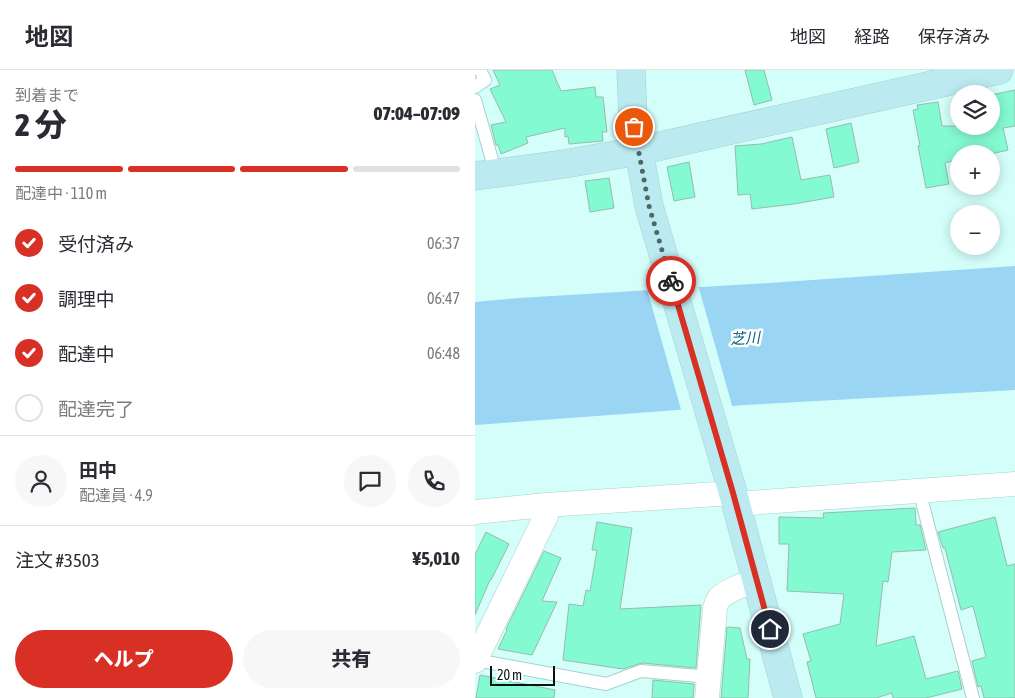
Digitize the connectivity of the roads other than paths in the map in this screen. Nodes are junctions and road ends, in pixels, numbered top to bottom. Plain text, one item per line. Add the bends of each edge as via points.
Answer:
1 (480, 70) edge
2 (631, 70) edge
3 (999, 70) edge
4 (475, 87) edge
5 (475, 100) edge
6 (638, 151) junction
7 (486, 175) edge
8 (1015, 484) edge
9 (919, 490) junction
10 (734, 498) junction
11 (546, 506) junction
12 (475, 512) edge
13 (757, 580) junction
14 (475, 660) edge
15 (708, 688) edge
16 (789, 698) edge
17 (973, 698) edge

1 - 4 lane via 485,80
2 - 6 street
3 - 6 street
5 - 7 lane
6 - 7 street
6 - 10 street via 649,206
8 - 9 street
9 - 10 street
9 - 17 lane
10 - 11 street
10 - 13 street
11 - 12 street
11 - 14 street via 546,516
13 - 15 street via 718,600
13 - 16 street
14 - 15 lane via 606,684 641,670

